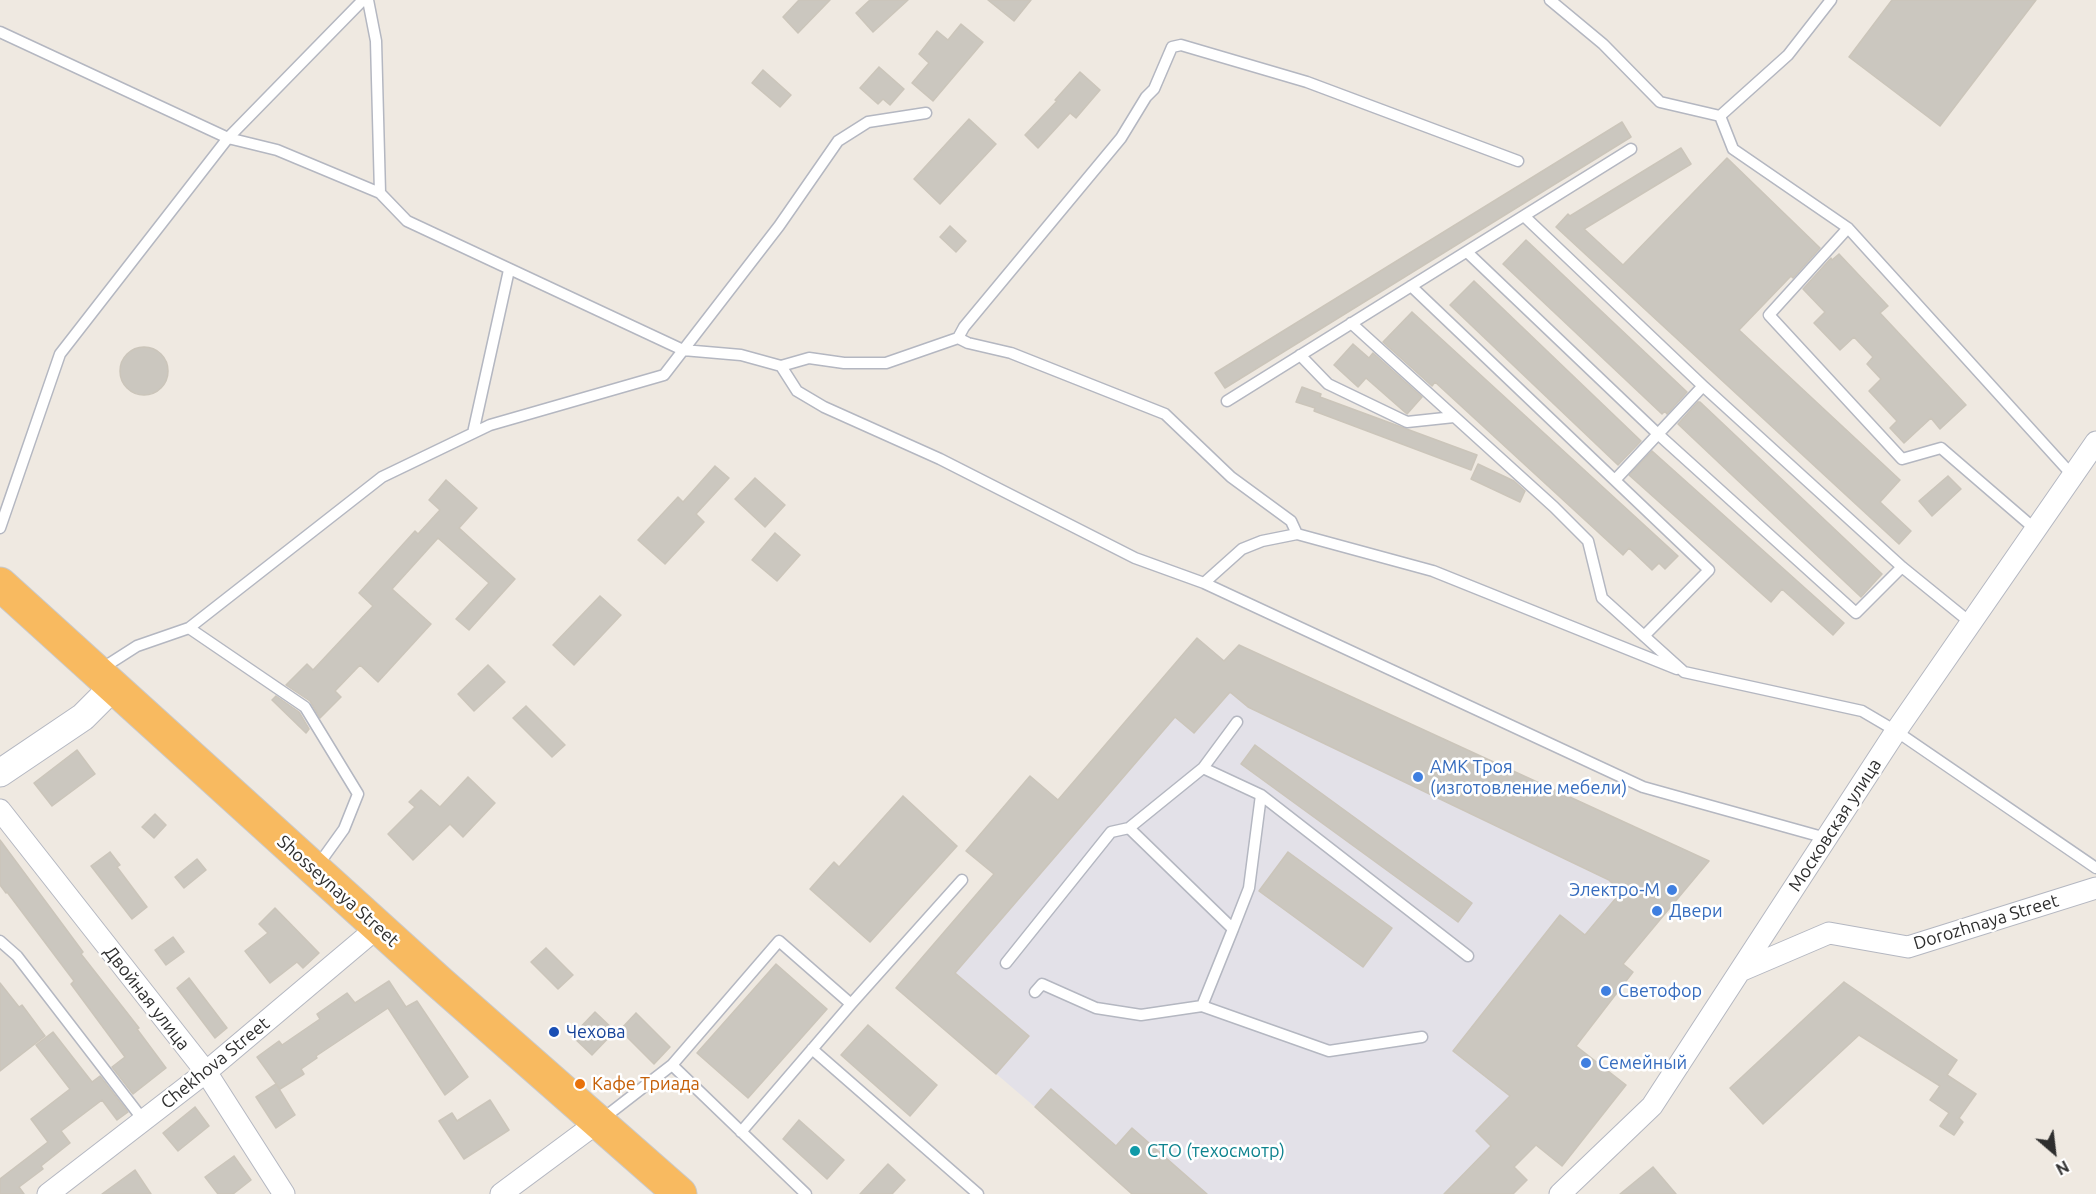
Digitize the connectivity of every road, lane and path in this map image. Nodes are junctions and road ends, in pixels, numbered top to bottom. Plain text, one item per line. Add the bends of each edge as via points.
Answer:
1 (363, 0) edge
2 (368, 0) edge
3 (1550, 0) edge
4 (1831, 0) edge
5 (0, 32) edge
6 (926, 113) dead end
7 (1720, 116) junction
8 (228, 138) junction
9 (1631, 149) dead end
10 (1518, 161) dead end
11 (380, 193) junction
12 (1524, 216) junction
13 (1848, 228) junction
14 (1467, 252) junction
15 (509, 270) junction
16 (1411, 286) junction
17 (1352, 324) junction
18 (958, 338) junction
19 (683, 350) junction
20 (1300, 355) junction
21 (781, 366) junction
22 (1703, 386) junction
23 (1227, 401) dead end
24 (1454, 417) junction
25 (473, 434) junction
26 (1659, 435) junction
27 (2096, 442) edge
28 (2073, 476) junction
29 (1615, 480) junction
30 (0, 528) edge
31 (2035, 529) junction
32 (1297, 534) junction
33 (1902, 567) junction
34 (1204, 583) junction
35 (0, 584) edge
36 (1971, 623) junction
37 (189, 628) junction
38 (1644, 636) junction
39 (1683, 672) junction
40 (105, 680) junction
41 (1237, 722) dead end
42 (1896, 730) junction
43 (1203, 768) junction
44 (0, 773) edge
45 (1261, 795) junction
46 (0, 810) edge
47 (1129, 828) junction
48 (1826, 838) junction
49 (2096, 868) edge
50 (314, 870) junction
51 (962, 880) dead end
52 (2096, 888) edge
53 (378, 927) junction
54 (1233, 929) junction
55 (0, 942) edge
56 (1468, 956) dead end
57 (1006, 963) dead end
58 (1740, 971) junction
59 (1035, 992) dead end
60 (851, 1004) junction
61 (1202, 1006) junction
62 (1422, 1037) dead end
63 (812, 1049) junction
64 (672, 1065) junction
65 (206, 1072) junction
66 (144, 1121) junction
67 (598, 1122) junction
68 (741, 1132) junction
69 (48, 1194) edge
70 (284, 1194) edge
71 (501, 1194) edge
72 (680, 1194) edge
73 (806, 1194) edge
74 (978, 1194) edge
75 (1560, 1194) edge

1 - 8 lane
2 - 11 lane via 376,41
3 - 7 lane via 1603,44 1660,102
4 - 7 lane via 1788,55
5 - 8 lane
6 - 19 lane via 868,122 838,141 779,226
7 - 13 lane via 1733,149
8 - 11 lane via 278,150
8 - 30 lane via 60,354
9 - 12 lane
10 - 18 lane via 1307,82 1181,45 1172,47 1154,88 1121,138
11 - 15 lane via 407,221
12 - 14 lane
12 - 22 lane
13 - 28 lane
13 - 31 lane via 1769,315 1902,459 1941,448
14 - 16 lane
14 - 26 lane
15 - 19 lane
15 - 25 lane
16 - 17 lane
16 - 29 lane
17 - 20 lane
17 - 24 lane
18 - 21 lane via 886,363 809,358
18 - 32 lane via 1011,353 1165,414 1231,477 1291,521
19 - 21 lane via 741,355
19 - 25 lane via 664,375 490,425
20 - 23 lane
20 - 24 lane via 1328,384 1407,422
21 - 34 lane via 796,391 824,407 940,459 1135,558
22 - 26 lane
22 - 33 lane
24 - 38 lane via 1588,541 1602,598
25 - 37 lane via 382,477
26 - 29 lane
26 - 33 lane via 1856,613
27 - 28 street, Московская улица
28 - 31 street, Московская улица
29 - 38 lane via 1709,570
31 - 36 street, Московская улица
32 - 34 lane via 1262,540 1242,549
32 - 39 lane via 1433,571
33 - 36 lane
34 - 48 lane via 1643,787
35 - 40 highway, Shosseynaya Street
36 - 42 street, Московская улица
37 - 40 lane via 137,646
37 - 50 lane via 305,707 358,794 344,829
38 - 39 lane
39 - 42 lane via 1862,711
40 - 44 street via 83,717
40 - 50 highway, Shosseynaya Street
41 - 43 lane
42 - 48 street, Московская улица
42 - 49 lane
43 - 45 lane
43 - 47 lane
45 - 54 lane via 1250,888
45 - 56 lane
46 - 65 street, Двойная улица
47 - 54 lane
47 - 57 lane via 1111,832
48 - 58 street, Московская улица
50 - 53 highway, Shosseynaya Street
51 - 60 lane
52 - 58 street, Dorozhnaya Street via 1908,947 1829,933
53 - 65 street, Chekhova Street
53 - 67 highway, Shosseynaya Street
54 - 61 lane
55 - 66 lane via 16,956
58 - 75 street, Московская улица via 1652,1106
59 - 61 lane via 1042,984 1096,1008 1141,1016
60 - 63 lane
60 - 64 lane via 779,941
61 - 62 lane via 1329,1051
63 - 68 lane
63 - 74 lane
64 - 67 lane
64 - 68 lane
65 - 66 street, Chekhova Street
65 - 70 street, Двойная улица
66 - 69 street, Chekhova Street
67 - 71 street
67 - 72 highway, Shosseynaya Street
68 - 73 lane

